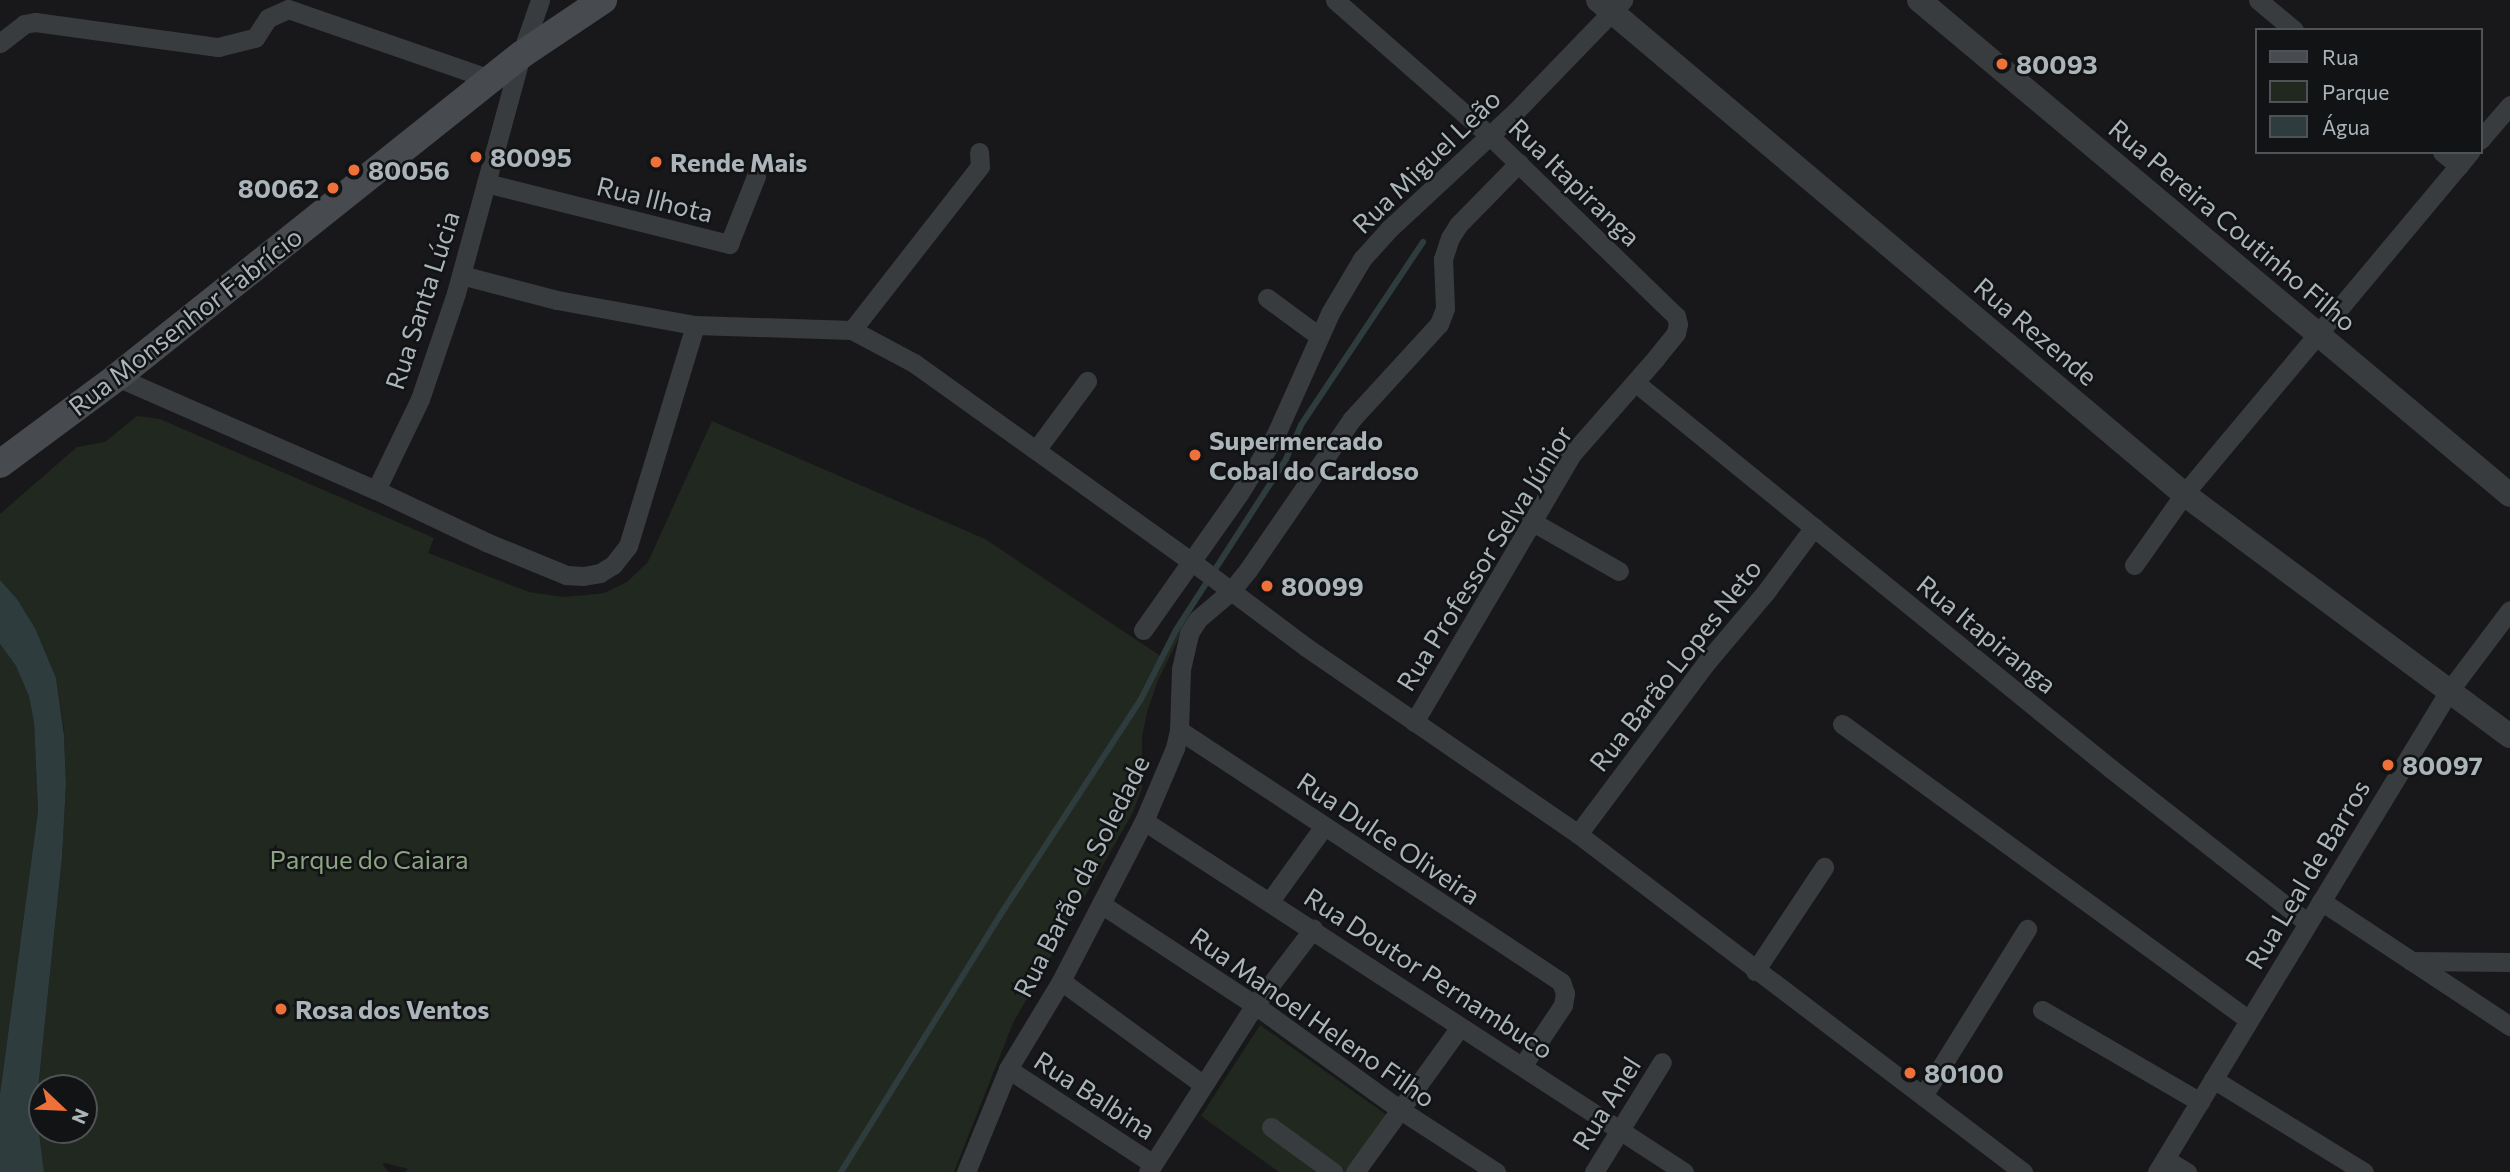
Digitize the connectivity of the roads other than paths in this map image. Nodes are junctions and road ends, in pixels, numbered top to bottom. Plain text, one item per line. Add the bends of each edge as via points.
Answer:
1 (540, 0) edge
2 (603, 0) edge
3 (1335, 0) edge
4 (1919, 0) edge
5 (2258, 0) edge
6 (1611, 4) edge
7 (2292, 28) edge
8 (0, 43) edge
9 (521, 55) junction
10 (490, 79) junction
11 (2510, 105) edge
12 (1490, 136) junction
13 (2482, 138) edge
14 (979, 152) dead end
15 (2464, 159) edge
16 (1519, 163) junction
17 (755, 176) dead end
18 (486, 183) junction
19 (461, 275) junction
20 (1267, 298) dead end
21 (1678, 324) joint
22 (695, 325) junction
23 (852, 330) junction
24 (2316, 333) junction
25 (1319, 336) junction
26 (117, 377) junction
27 (1087, 380) dead end
28 (1636, 383) junction
29 (1036, 450) junction
30 (0, 464) edge
31 (376, 490) junction
32 (2184, 494) junction
33 (2510, 495) edge
34 (1531, 521) junction
35 (1814, 527) junction
36 (1195, 564) junction
37 (2134, 565) dead end
38 (1619, 570) dead end
39 (1228, 589) junction
40 (2510, 610) edge
41 (1143, 630) dead end
42 (2449, 691) junction
43 (1414, 722) junction
44 (1842, 723) dead end
45 (1179, 730) junction
46 (2510, 736) edge
47 (1144, 821) junction
48 (1324, 826) junction
49 (1578, 834) junction
50 (1824, 867) dead end
51 (1270, 901) junction
52 (2321, 901) junction
53 (1101, 904) junction
54 (2308, 923) junction
55 (1313, 929) junction
56 (2027, 929) dead end
57 (2410, 961) junction
58 (2510, 962) edge
59 (1755, 971) junction
60 (1061, 981) junction
61 (1255, 1005) junction
62 (2042, 1010) dead end
63 (2249, 1020) junction
64 (2510, 1026) edge
65 (1460, 1027) junction
66 (1662, 1062) dead end
67 (1523, 1065) junction
68 (1008, 1069) junction
69 (2213, 1079) junction
70 (1202, 1084) junction
71 (1923, 1096) junction
72 (2200, 1101) junction
73 (1399, 1109) junction
74 (1271, 1127) dead end
75 (1621, 1130) junction
76 (2161, 1165) edge
77 (1151, 1168) edge
78 (966, 1172) edge
79 (1333, 1172) edge
80 (1355, 1172) edge
81 (1496, 1172) edge
82 (1594, 1172) edge
83 (1684, 1172) edge
84 (2022, 1172) edge
85 (2187, 1172) edge
86 (2364, 1172) edge

1 - 9 street, Rua Santa Lúcia
2 - 9 main road, Rua Monsenhor Fabrício
3 - 12 street, Rua Itapiranga
4 - 24 street, Rua Pereira Coutinho Filho
5 - 7 street
6 - 12 street, Rua Miguel Leão
6 - 32 street, Rua Rezende
8 - 10 street via 24,24 35,22 218,47 255,38 268,18 288,9
9 - 10 main road, Rua Monsenhor Fabrício
9 - 18 street, Rua Santa Lúcia
10 - 26 main road, Rua Monsenhor Fabrício
11 - 13 street
12 - 16 street, Rua Itapiranga
12 - 25 street, Rua Miguel Leão via 1362,260
14 - 23 street via 980,166
15 - 24 street
16 - 21 street, Rua Itapiranga via 1676,316
16 - 39 street, Rua Barão da Soledade via 1450,238 1443,259 1445,308 1439,324 1351,420
17 - 18 street, Rua Ilhota via 729,244
18 - 19 street, Rua Santa Lúcia
19 - 22 street via 557,300
19 - 31 street, Rua Santa Lúcia via 420,399
20 - 25 street
21 - 28 street, Rua Professor Selva Júnior via 1676,333
22 - 23 street
22 - 31 street via 628,546 600,573 566,575
23 - 29 street via 914,363
24 - 32 street
24 - 33 street, Rua Pereira Coutinho Filho
25 - 36 street, Rua Miguel Leão via 1276,434
26 - 30 main road, Rua Monsenhor Fabrício
26 - 31 street
27 - 29 street
28 - 34 street, Rua Professor Selva Júnior via 1572,454
28 - 35 street, Rua Itapiranga
29 - 36 street
32 - 37 street
32 - 42 street, Rua Rezende
34 - 38 street
34 - 43 street, Rua Professor Selva Júnior
35 - 49 street, Rua Barão Lopes Neto
35 - 54 street, Rua Itapiranga
36 - 39 street
36 - 41 street, Rua Miguel Leão
39 - 43 street
39 - 45 street, Rua Barão da Soledade via 1189,633 1181,670
40 - 42 street, Rua Leal de Barros
42 - 46 street, Rua Rezende
42 - 52 street, Rua Leal de Barros
43 - 49 street
44 - 63 street
45 - 47 street, Rua Barão da Soledade
45 - 48 street, Rua Dulce Oliveira
47 - 51 street, Rua Doutor Pernambuco
47 - 53 street, Rua Barão da Soledade
48 - 51 street
48 - 67 street, Rua Dulce Oliveira via 1561,982 1563,1005
49 - 59 street
50 - 59 street
51 - 55 street, Rua Doutor Pernambuco
52 - 54 street, Rua Leal de Barros
52 - 57 street
53 - 60 street, Rua Barão da Soledade
53 - 61 street, Rua Manoel Heleno Filho
54 - 63 street, Rua Leal de Barros
55 - 61 street
55 - 65 street, Rua Doutor Pernambuco
56 - 71 street
57 - 58 street
57 - 64 street
59 - 71 street
60 - 68 street, Rua Barão da Soledade
60 - 70 street
61 - 70 street
61 - 73 street, Rua Manoel Heleno Filho
62 - 72 street
63 - 69 street, Rua Leal de Barros
65 - 67 street, Rua Doutor Pernambuco
65 - 73 street
66 - 75 street, Rua Anel
67 - 75 street, Rua Doutor Pernambuco
68 - 77 street, Rua Balbina
68 - 78 street, Rua Barão da Soledade
69 - 72 street, Rua Leal de Barros
69 - 86 street
70 - 77 street
71 - 84 street
72 - 76 street, Rua Leal de Barros
73 - 80 street
73 - 81 street, Rua Manoel Heleno Filho
74 - 79 street
75 - 82 street, Rua Anel
75 - 83 street, Rua Doutor Pernambuco
76 - 85 street

